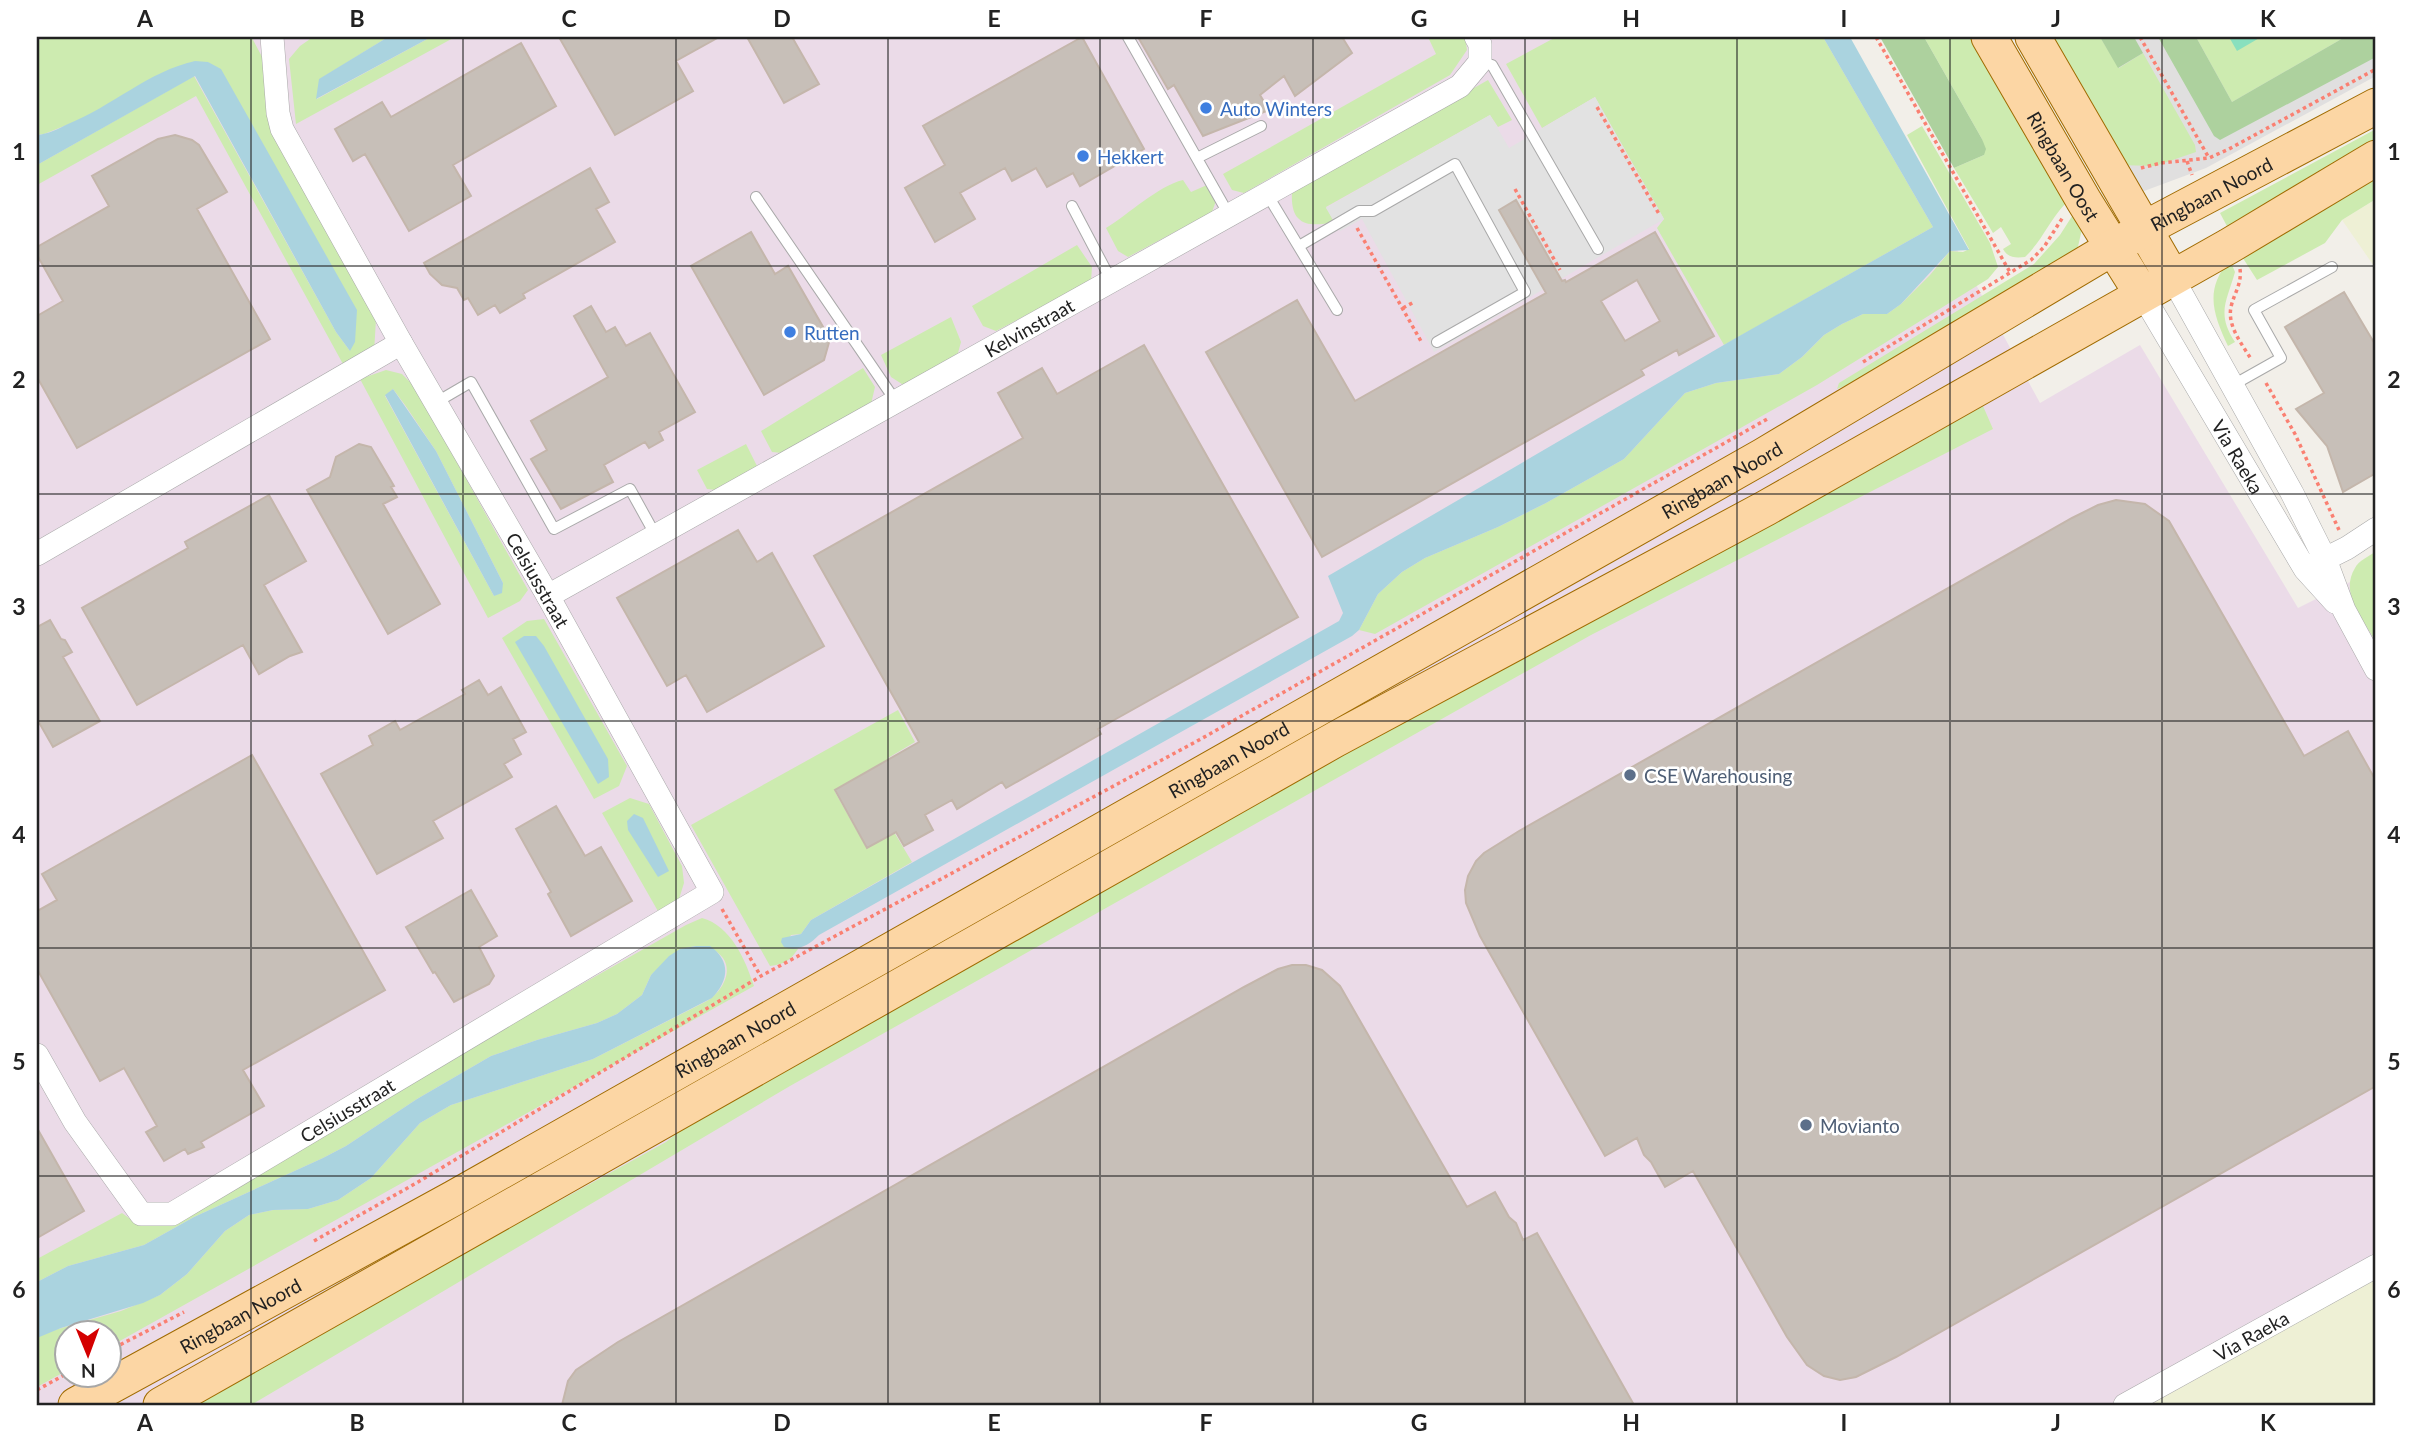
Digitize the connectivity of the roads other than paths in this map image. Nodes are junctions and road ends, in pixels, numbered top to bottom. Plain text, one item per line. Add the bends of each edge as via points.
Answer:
1 (272, 37) edge
2 (1128, 37) edge
3 (1476, 37) edge
4 (1989, 37) edge
5 (2034, 37) edge
6 (1480, 62) junction
7 (2376, 106) edge
8 (1261, 126) dead end
9 (1197, 158) junction
10 (2376, 158) edge
11 (1267, 194) junction
12 (756, 197) dead end
13 (1072, 206) dead end
14 (1229, 215) junction
15 (2144, 229) junction
16 (1299, 246) junction
17 (1598, 248) dead end
18 (2112, 248) junction
19 (2332, 267) dead end
20 (2172, 277) junction
21 (1112, 282) junction
22 (2142, 294) junction
23 (1336, 310) dead end
24 (1437, 342) road end
25 (401, 343) junction
26 (2233, 385) junction
27 (897, 402) junction
28 (435, 403) junction
29 (2376, 529) edge
30 (656, 536) junction
31 (37, 554) edge
32 (2315, 564) junction
33 (548, 596) junction
34 (2376, 669) edge
35 (37, 1055) edge
36 (2376, 1266) edge
37 (76, 1405) edge
38 (161, 1405) edge
39 (2125, 1405) edge

1 - 25 street, Celsiusstraat via 282,130
2 - 9 lane
3 - 6 street
4 - 18 main road, Ringbaan Oost
5 - 15 main road, Ringbaan Oost
6 - 11 street, Kelvinstraat via 1460,86
6 - 17 lane via 1492,65
7 - 15 main road, Ringbaan Noord
8 - 9 lane
9 - 14 lane
10 - 20 main road, Ringbaan Noord
11 - 14 street, Kelvinstraat
11 - 16 lane
12 - 27 lane
13 - 21 lane
14 - 21 street, Kelvinstraat
15 - 18 main road, Ringbaan Noord
15 - 20 main road, Ringbaan Oost
16 - 23 lane
16 - 24 lane via 1455,164 1525,292
18 - 22 main road, Ringbaan Oost
18 - 37 main road, Ringbaan Noord via 1763,457 466,1191
19 - 26 lane via 2254,310 2281,358
20 - 22 main road, Ringbaan Noord
20 - 26 street, Via Raeka
21 - 27 street, Kelvinstraat
22 - 32 street, Via Raeka
22 - 38 main road, Ringbaan Noord via 1708,541 1336,739
25 - 28 street, Celsiusstraat
25 - 31 street
26 - 32 street, Via Raeka via 2292,493
27 - 30 street, Kelvinstraat
28 - 30 lane via 471,382 554,529 630,489
28 - 33 street, Celsiusstraat
29 - 32 street
30 - 33 street, Kelvinstraat
32 - 34 street, Via Raeka
33 - 35 street, Celsiusstraat via 712,892 172,1214 141,1214 75,1122
36 - 39 street, Via Raeka

